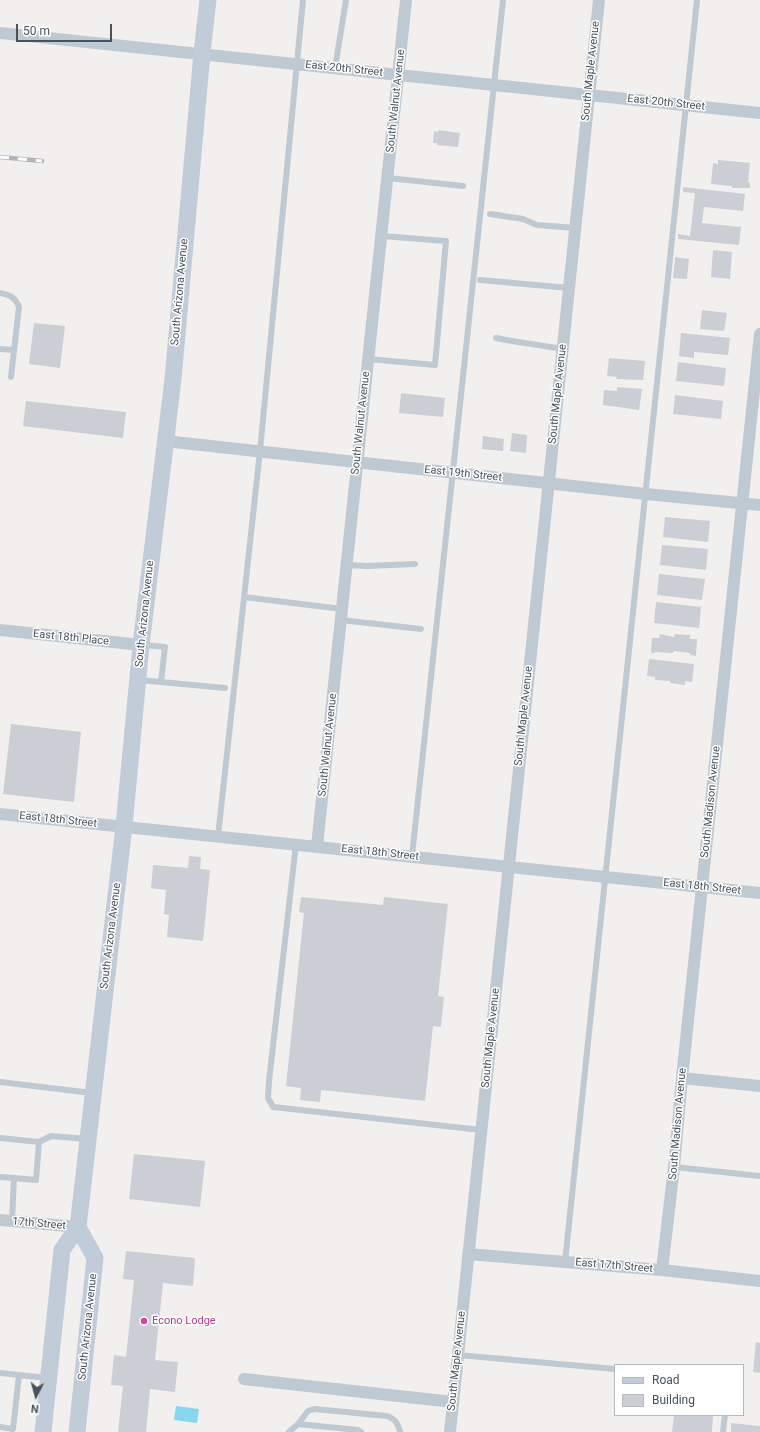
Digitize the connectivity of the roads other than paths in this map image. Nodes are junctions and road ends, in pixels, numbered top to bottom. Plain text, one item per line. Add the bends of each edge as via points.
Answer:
1 (208, 0) edge
2 (303, 0) edge
3 (346, 0) edge
4 (406, 0) edge
5 (503, 0) edge
6 (599, 0) edge
7 (697, 0) edge
8 (0, 33) edge
9 (202, 53) junction
10 (297, 64) junction
11 (335, 68) junction
12 (398, 75) junction
13 (494, 85) junction
14 (589, 95) junction
15 (686, 105) junction
16 (760, 113) edge
17 (388, 178) junction
18 (463, 186) dead end
19 (490, 214) dead end
20 (575, 228) junction
21 (382, 236) junction
22 (480, 280) dead end
23 (569, 288) junction
24 (0, 293) edge
25 (760, 334) edge
26 (496, 338) dead end
27 (562, 348) junction
28 (0, 349) edge
29 (14, 350) junction
30 (759, 354) edge
31 (368, 359) junction
32 (11, 378) dead end
33 (165, 441) junction
34 (260, 451) junction
35 (357, 462) junction
36 (453, 473) junction
37 (548, 483) junction
38 (646, 494) junction
39 (742, 503) junction
40 (760, 505) edge
41 (415, 564) dead end
42 (347, 566) junction
43 (244, 597) junction
44 (342, 615) junction
45 (421, 629) dead end
46 (0, 630) edge
47 (142, 645) junction
48 (138, 680) junction
49 (161, 682) junction
50 (225, 688) dead end
51 (0, 814) edge
52 (124, 826) junction
53 (218, 836) junction
54 (296, 844) junction
55 (318, 846) junction
56 (412, 856) junction
57 (509, 866) junction
58 (606, 877) junction
59 (703, 887) junction
60 (760, 893) edge
61 (682, 1078) junction
62 (0, 1082) edge
63 (760, 1086) edge
64 (92, 1093) junction
65 (481, 1130) junction
66 (0, 1138) edge
67 (87, 1139) junction
68 (39, 1142) junction
69 (674, 1167) junction
70 (0, 1176) edge
71 (760, 1176) edge
72 (14, 1178) junction
73 (6, 1220) edge
74 (78, 1227) junction
75 (468, 1254) junction
76 (565, 1262) junction
77 (662, 1270) junction
78 (760, 1281) edge
79 (458, 1355) junction
80 (614, 1369) edge
81 (0, 1373) edge
82 (18, 1375) junction
83 (49, 1379) junction
84 (244, 1379) dead end
85 (453, 1402) junction
86 (725, 1416) edge
87 (298, 1424) junction
88 (0, 1427) edge
89 (43, 1432) edge
90 (76, 1432) edge
91 (290, 1432) edge
92 (361, 1432) edge
93 (400, 1432) edge
94 (450, 1432) edge
95 (723, 1432) edge

1 - 9 street, South Arizona Avenue
2 - 10 lane
3 - 11 lane
4 - 12 street, South Walnut Avenue
5 - 13 lane
6 - 14 street, South Maple Avenue
7 - 15 lane
8 - 9 street, East 20th Street
9 - 10 street, East 20th Street
9 - 33 street, South Arizona Avenue via 173,379
10 - 11 street, East 20th Street
10 - 34 lane
11 - 12 street, East 20th Street
12 - 13 street, East 20th Street
12 - 17 street, South Walnut Avenue
13 - 14 street, East 20th Street
13 - 36 lane
14 - 15 street, East 20th Street
14 - 20 street, South Maple Avenue
15 - 16 street, East 20th Street
15 - 38 lane
17 - 18 lane
17 - 21 street, South Walnut Avenue
19 - 20 lane via 523,219 537,225
20 - 23 street, South Maple Avenue
21 - 31 street, South Walnut Avenue
21 - 31 lane via 446,241 435,365
22 - 23 lane
23 - 27 street, South Maple Avenue
24 - 29 lane via 16,300 19,307
25 - 30 street, South Madison Avenue
26 - 27 lane
27 - 37 street, South Maple Avenue
28 - 29 lane
29 - 32 lane
30 - 39 street, South Madison Avenue
31 - 35 street, South Walnut Avenue
33 - 34 street, East 19th Street
33 - 47 street, South Arizona Avenue
34 - 35 street, East 19th Street
34 - 43 lane
35 - 36 street, East 19th Street
35 - 42 street, South Walnut Avenue
36 - 37 street, East 19th Street
36 - 56 lane
37 - 38 street, East 19th Street
37 - 57 street, South Maple Avenue
38 - 39 street, East 19th Street
38 - 58 lane
39 - 40 street, East 19th Street
39 - 59 street, South Madison Avenue
41 - 42 lane
42 - 44 street, South Walnut Avenue
43 - 44 lane
43 - 53 lane
44 - 45 lane
44 - 55 street, South Walnut Avenue
46 - 47 street, East 18th Place
47 - 48 street, South Arizona Avenue
47 - 49 lane via 164,647
48 - 49 lane
48 - 52 street, South Arizona Avenue
49 - 50 lane
51 - 52 street, East 18th Street
52 - 53 street, East 18th Street
52 - 64 street, South Arizona Avenue
53 - 54 street, East 18th Street
54 - 55 street, East 18th Street
54 - 65 lane via 268,1086 268,1098 273,1107
55 - 56 street, East 18th Street
56 - 57 street, East 18th Street
57 - 58 street, East 18th Street
57 - 65 street, South Maple Avenue
58 - 59 street, East 18th Street
58 - 76 lane
59 - 60 street, East 18th Street
59 - 61 street, South Madison Avenue
61 - 63 street
61 - 69 street, South Madison Avenue
62 - 64 lane
64 - 67 street, South Arizona Avenue
65 - 75 street, South Maple Avenue
66 - 68 lane
67 - 68 lane via 51,1136
67 - 74 street, South Arizona Avenue
68 - 72 lane via 36,1180
69 - 71 lane
69 - 77 street, South Madison Avenue
70 - 72 lane
72 - 73 lane
73 - 74 street, 17th Street
74 - 83 street, South Arizona Avenue via 62,1250
74 - 90 street, South Arizona Avenue via 95,1258
75 - 76 street, East 17th Street
75 - 79 street, South Maple Avenue
76 - 77 street, East 17th Street
77 - 78 street, East 17th Street
79 - 80 lane
79 - 85 street, South Maple Avenue
81 - 82 lane
82 - 83 lane
82 - 88 lane via 13,1429
83 - 89 street, South Arizona Avenue
84 - 85 street
85 - 94 street, South Maple Avenue
86 - 95 lane
87 - 91 lane
87 - 92 lane
87 - 93 lane via 308,1411 314,1410 386,1416 394,1419 399,1425

